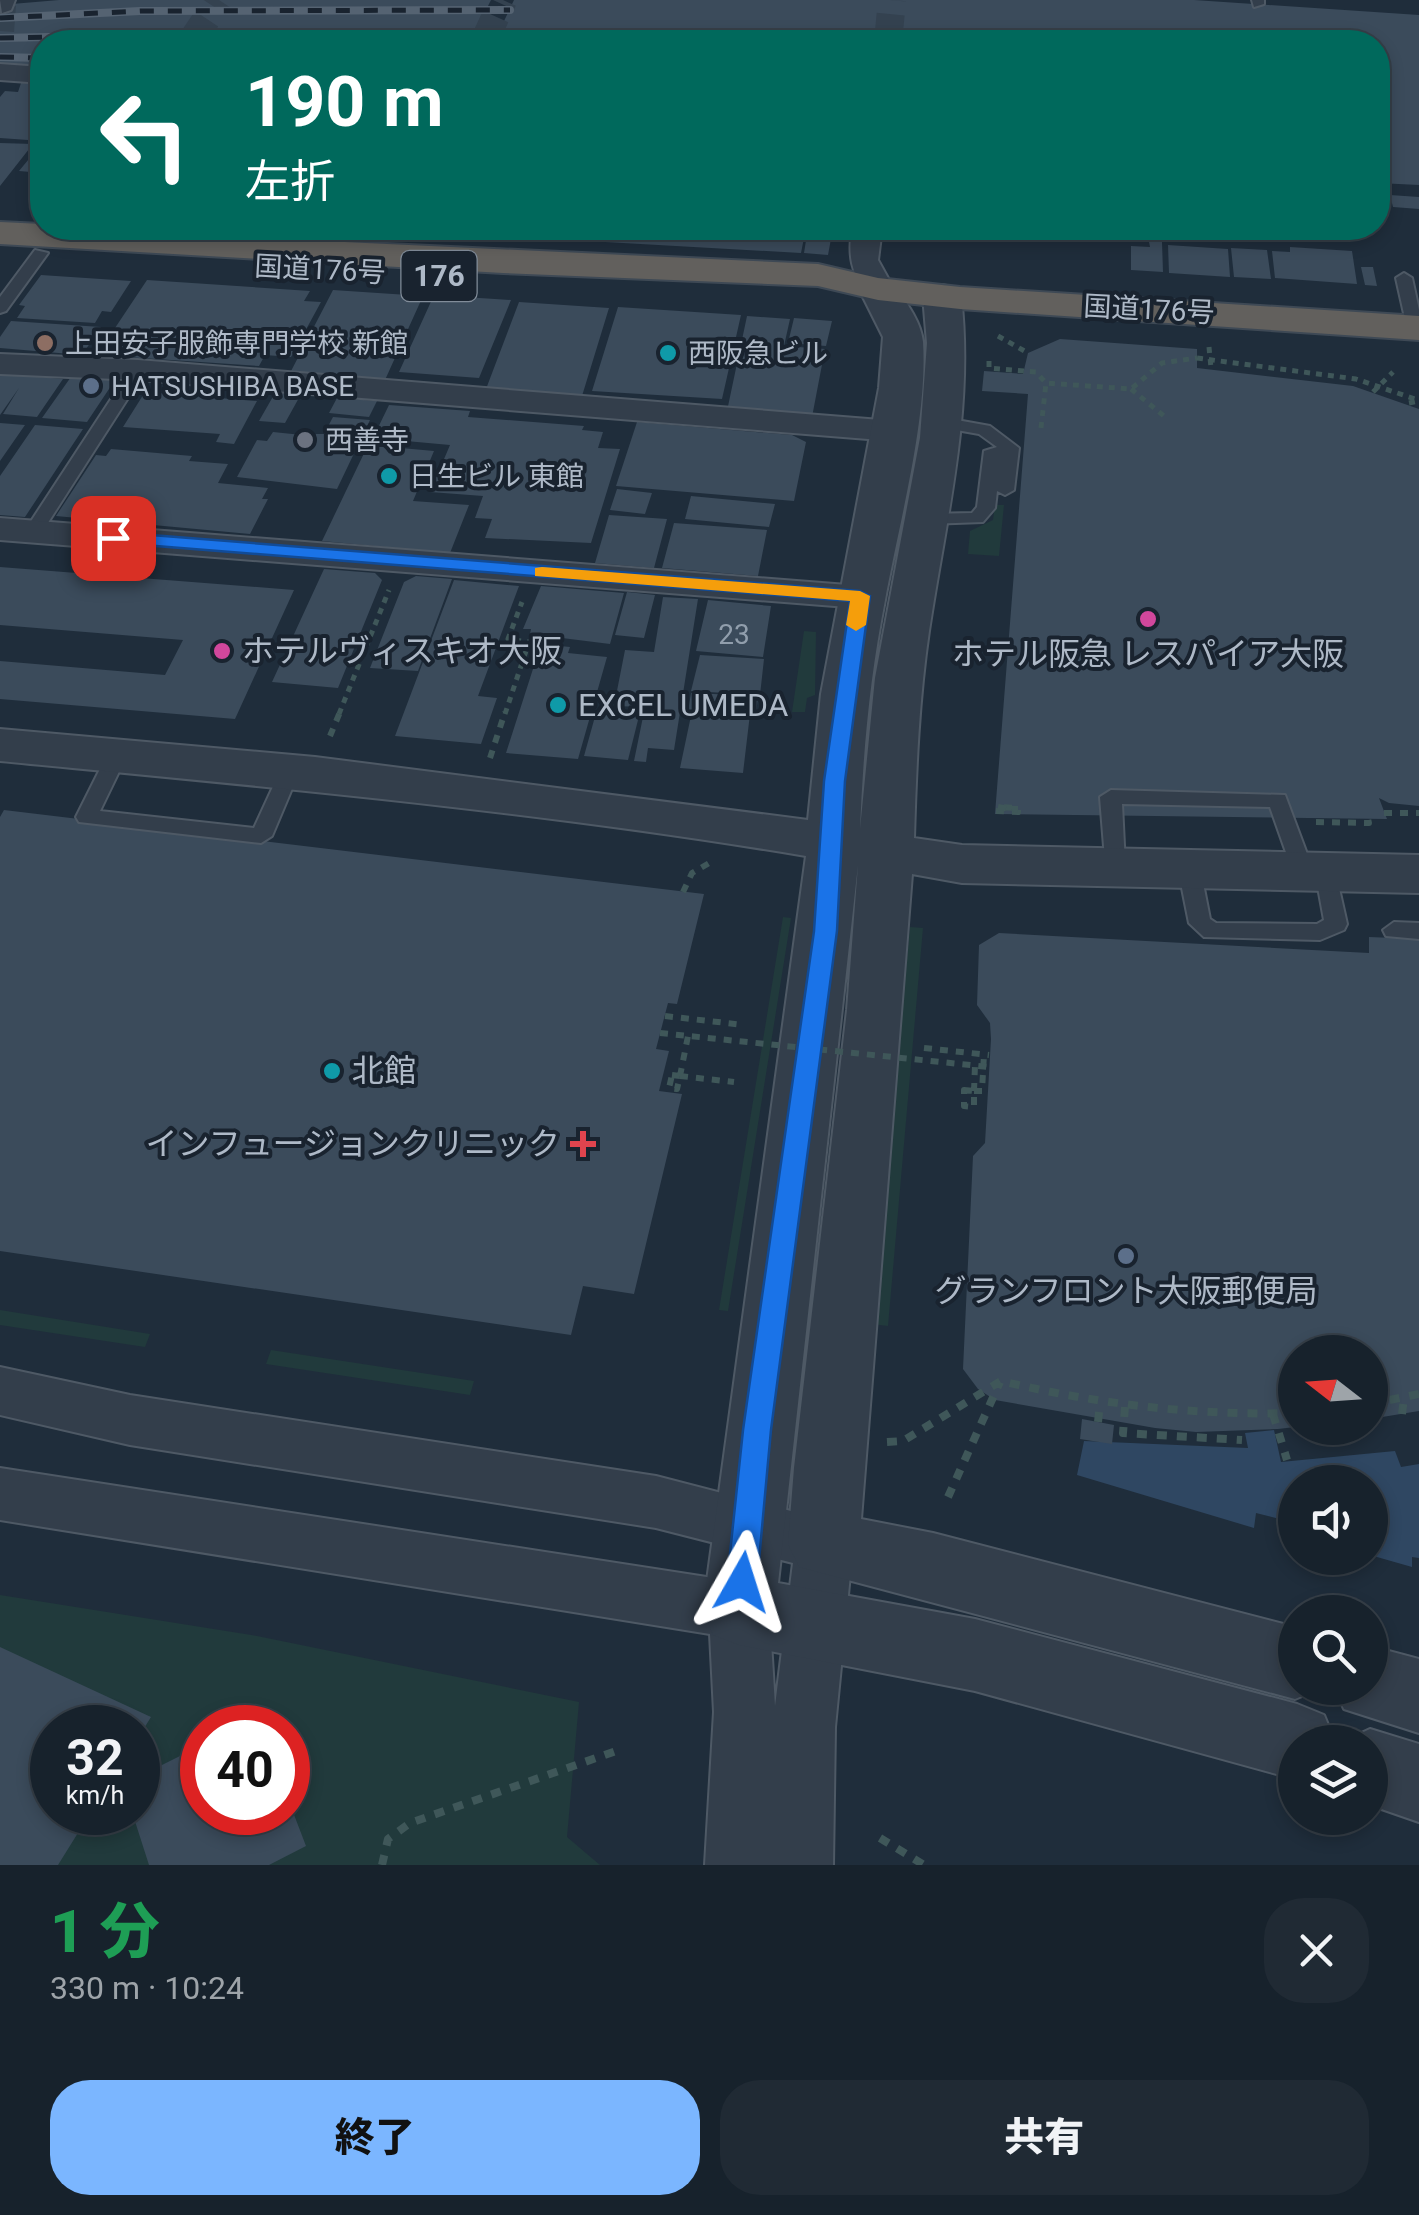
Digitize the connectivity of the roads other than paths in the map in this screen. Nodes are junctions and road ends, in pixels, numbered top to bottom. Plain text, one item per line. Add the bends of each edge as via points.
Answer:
1 (0, 72) edge
2 (30, 74) edge
3 (0, 219) edge
4 (30, 232) edge
5 (0, 233) edge
6 (30, 235) edge
7 (32, 240) edge
8 (39, 240) edge
9 (79, 240) edge
10 (115, 240) edge
11 (382, 240) edge
12 (866, 240) edge
13 (0, 250) edge
14 (656, 268) junction
15 (1404, 278) dead end
16 (878, 290) junction
17 (942, 296) junction
18 (0, 308) edge
19 (1417, 327) edge
20 (0, 364) edge
21 (138, 370) junction
22 (940, 422) junction
23 (892, 431) junction
24 (992, 451) dead end
25 (1005, 490) dead end
26 (928, 519) junction
27 (17, 530) edge
28 (860, 596) junction
29 (0, 745) edge
30 (116, 755) junction
31 (302, 773) junction
32 (1299, 818) dead end
33 (858, 849) junction
34 (1317, 854) junction
35 (1114, 866) junction
36 (1419, 874) edge
37 (1394, 930) dead end
38 (1419, 931) edge
39 (0, 1391) edge
40 (0, 1494) edge
41 (748, 1525) junction
42 (824, 1544) junction
43 (739, 1610) junction
44 (817, 1624) junction
45 (1278, 1658) edge
46 (1388, 1688) edge
47 (1419, 1696) edge
48 (1278, 1737) edge
49 (1388, 1772) edge
50 (1419, 1783) edge
51 (738, 1865) edge
52 (800, 1865) edge

1 - 2 street
3 - 4 highway, 国道176号 / 176
5 - 6 highway, 国道176号 / 176
7 - 13 highway, 国道176号 / 176
8 - 18 lane
9 - 16 highway, 国道176号 / 176 via 816,298
10 - 14 highway, 国道176号 / 176
11 - 14 highway, 国道176号 / 176 via 510,247
12 - 16 street via 863,260
14 - 16 highway, 国道176号 / 176 via 818,275
15 - 19 lane
16 - 17 highway, 国道176号 / 176
16 - 23 street via 904,338
17 - 19 highway, 国道176号 / 176
17 - 22 street via 949,342
20 - 21 street
21 - 23 street
21 - 27 lane
22 - 25 lane via 984,430 1010,448
22 - 26 street
23 - 28 street
24 - 26 lane via 986,508 976,518
26 - 33 street via 889,763
27 - 28 street
28 - 33 street via 834,781
29 - 30 street
30 - 31 street
30 - 31 lane via 87,817 262,836
31 - 33 street via 757,829
32 - 34 lane
33 - 35 street via 962,864
33 - 41 street via 826,931
33 - 42 street via 882,933
34 - 35 street via 1190,868
34 - 35 lane via 1278,800 1111,797
34 - 36 street
37 - 38 lane
39 - 41 street via 187,1430 656,1502
40 - 43 street
41 - 42 street
41 - 43 street
42 - 44 street
42 - 45 street via 933,1566
43 - 44 street
43 - 51 street via 745,1712
44 - 48 street via 975,1655
44 - 52 street via 804,1727
46 - 47 street
49 - 50 street

